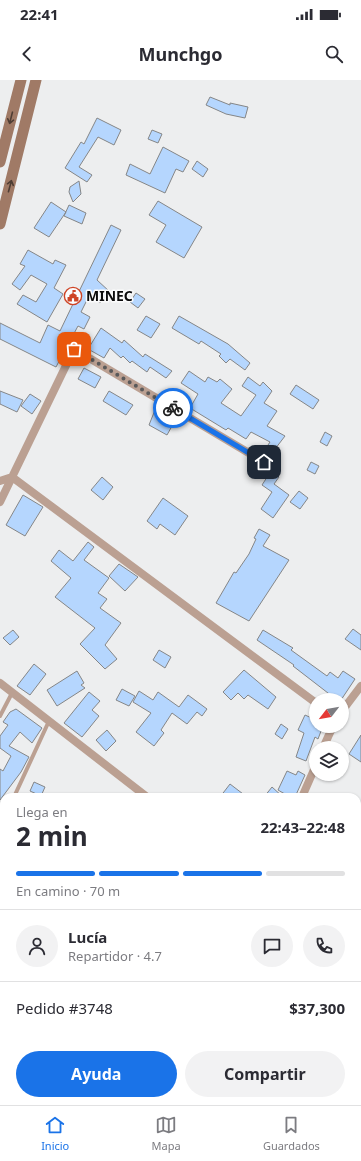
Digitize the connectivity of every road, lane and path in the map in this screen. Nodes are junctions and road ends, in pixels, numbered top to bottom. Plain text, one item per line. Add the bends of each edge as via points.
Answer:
1 (21, 80) edge
2 (36, 80) edge
3 (0, 162) edge
4 (0, 224) edge
5 (264, 462) dead end
6 (12, 477) junction
7 (0, 481) edge
8 (0, 502) edge
9 (0, 683) edge
10 (361, 686) edge
11 (12, 693) junction
12 (309, 698) edge
13 (349, 702) edge
14 (0, 716) edge
15 (50, 721) junction
16 (309, 781) edge
17 (16, 793) edge
18 (142, 793) edge
19 (304, 793) edge

1 -> 3 street
4 -> 2 street
5 - 6 street via 74,349
6 - 7 street
6 - 8 street
6 - 12 street
9 - 11 street
10 - 13 street
11 - 14 lane
11 - 15 street
15 - 17 lane
15 - 18 street
16 - 19 street

